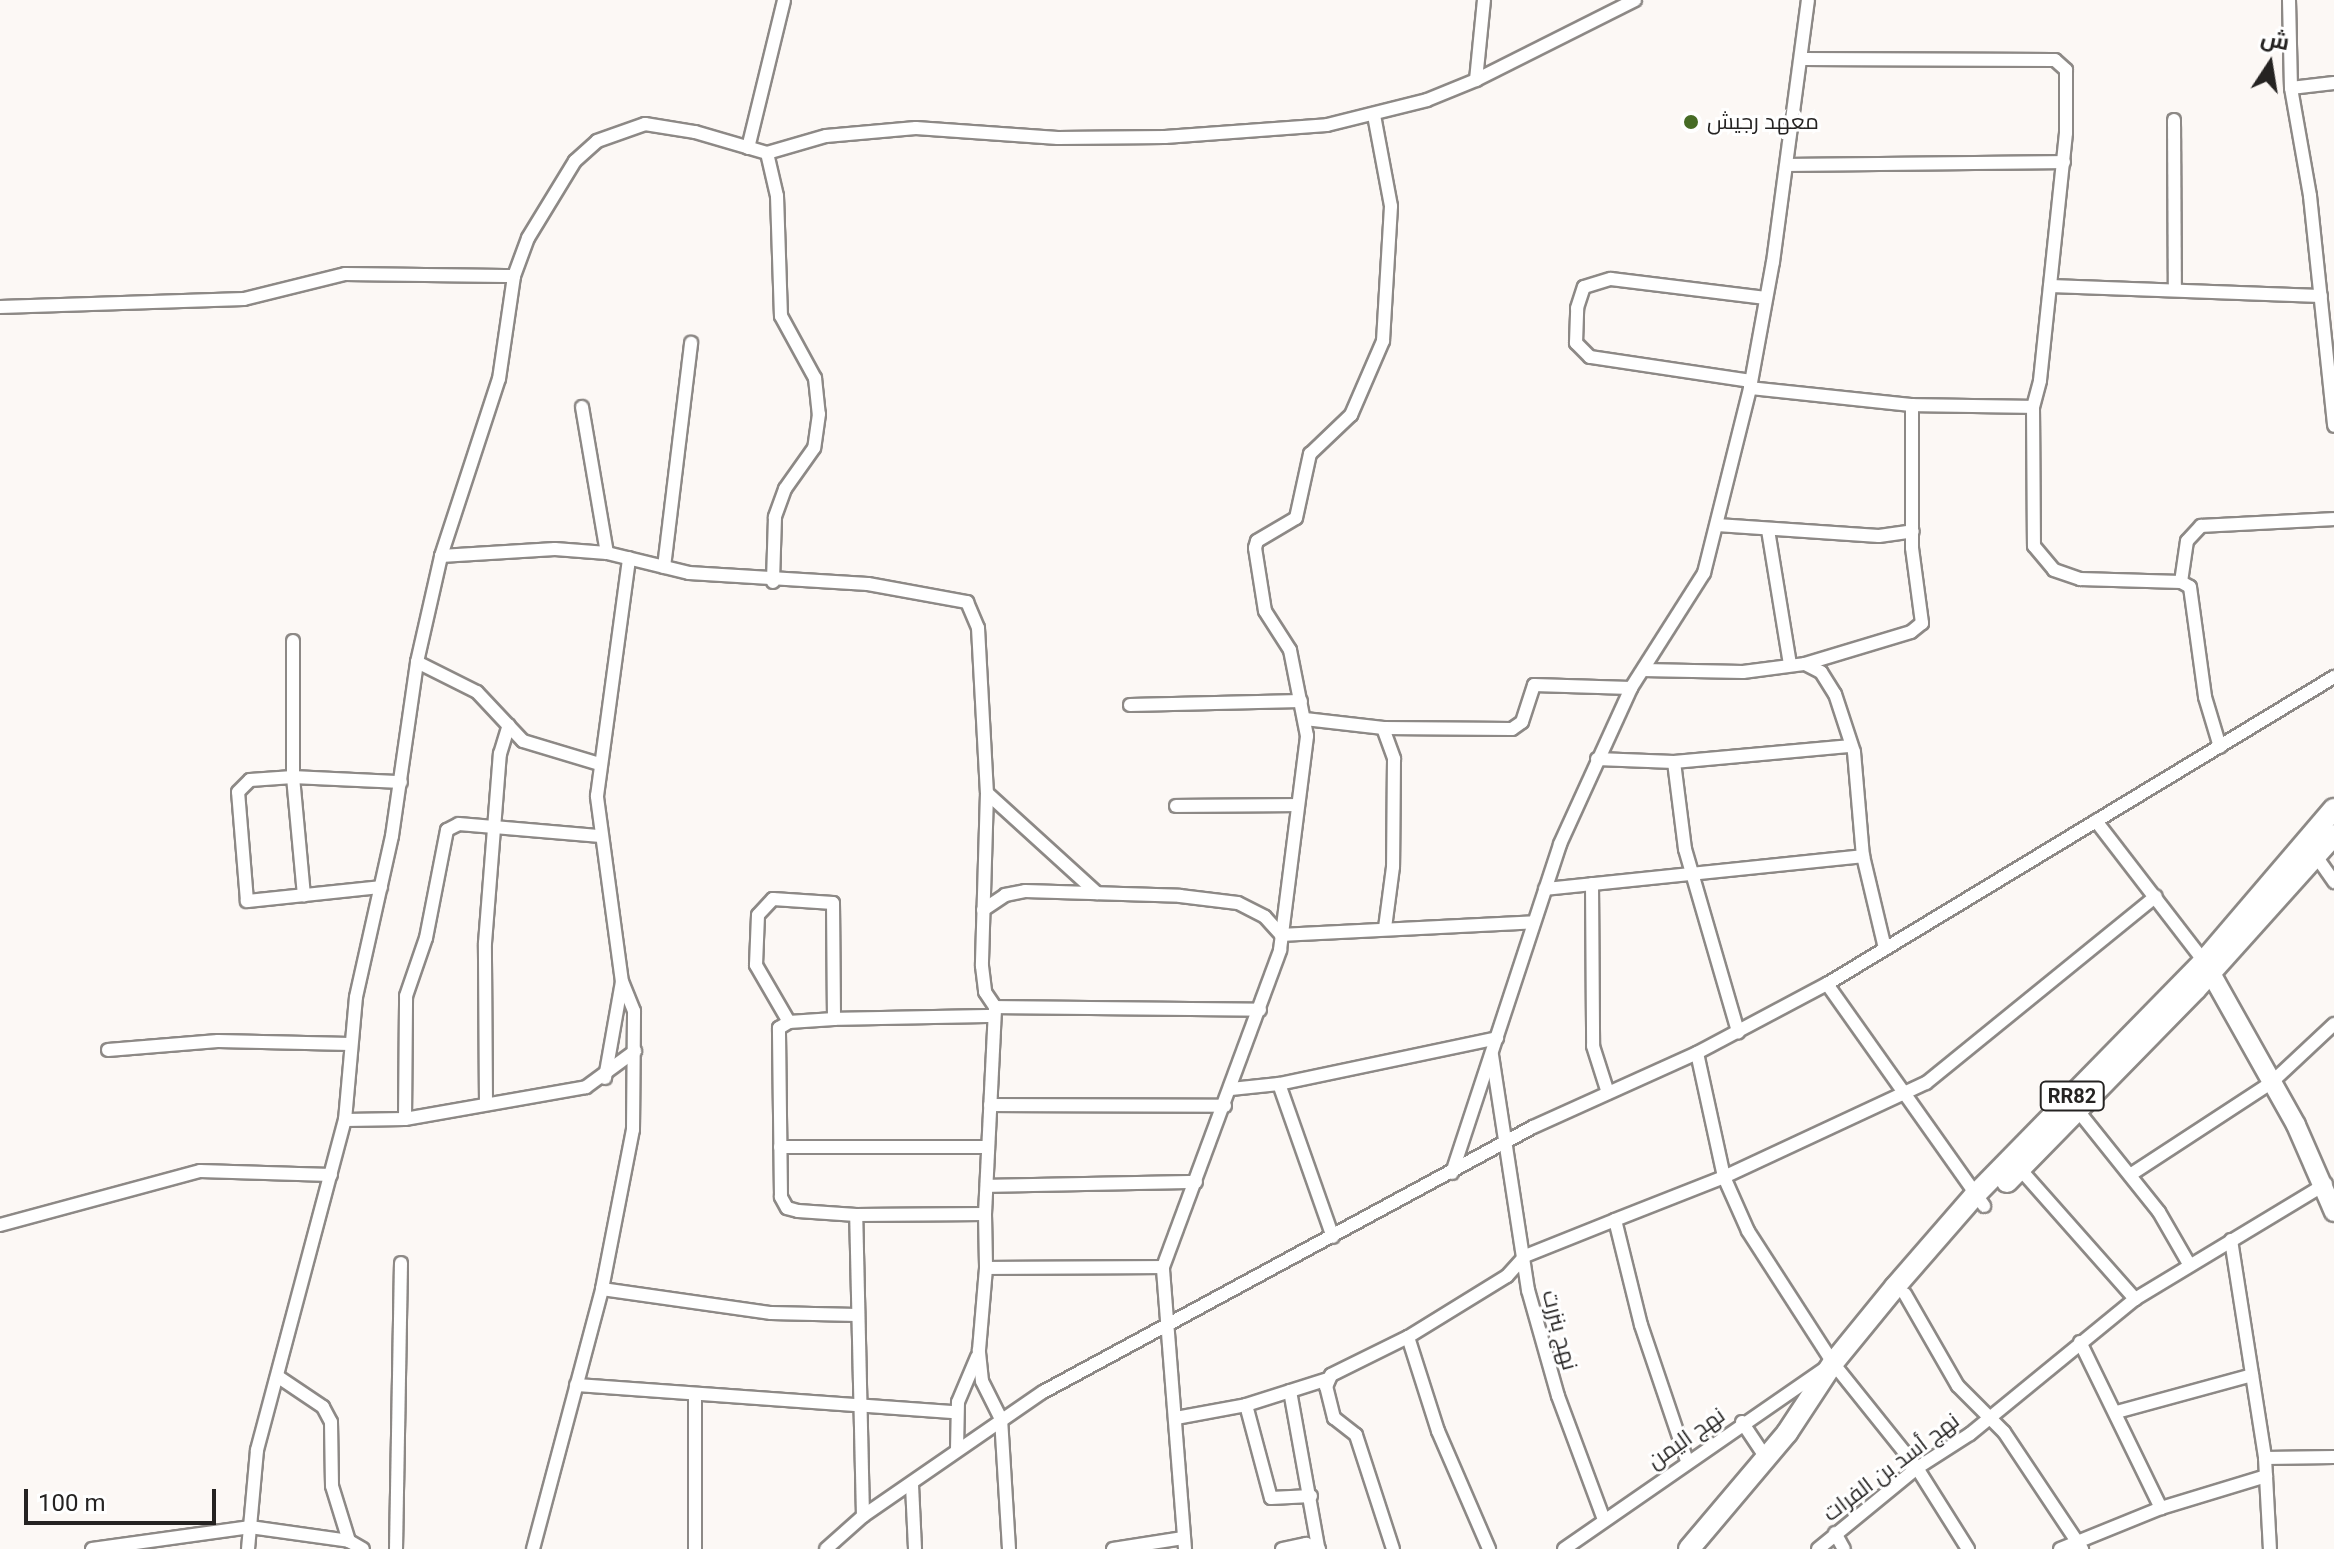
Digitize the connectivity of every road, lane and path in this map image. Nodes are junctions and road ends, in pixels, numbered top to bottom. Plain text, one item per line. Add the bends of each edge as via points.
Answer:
1 (784, 0) edge
2 (1484, 0) edge
3 (1635, 0) edge
4 (1808, 0) edge
5 (2289, 0) edge
6 (1802, 59) junction
7 (1476, 80) junction
8 (2334, 83) edge
9 (2291, 88) junction
10 (1374, 115) junction
11 (2174, 120) dead end
12 (748, 148) junction
13 (767, 153) junction
14 (2064, 162) junction
15 (1790, 165) junction
16 (514, 276) junction
17 (2050, 286) junction
18 (2175, 289) junction
19 (2321, 296) junction
20 (1766, 298) junction
21 (0, 307) edge
22 (691, 343) dead end
23 (1750, 384) junction
24 (1912, 405) junction
25 (582, 407) dead end
26 (2033, 407) junction
27 (2334, 426) edge
28 (2334, 519) edge
29 (1717, 525) junction
30 (1768, 530) junction
31 (1913, 531) junction
32 (607, 553) junction
33 (441, 556) junction
34 (629, 558) junction
35 (664, 567) junction
36 (773, 582) junction
37 (2181, 582) junction
38 (293, 641) dead end
39 (417, 662) junction
40 (1790, 664) junction
41 (1805, 664) junction
42 (1643, 670) junction
43 (2334, 677) edge
44 (1631, 688) junction
45 (1301, 701) junction
46 (1130, 705) dead end
47 (1305, 719) junction
48 (509, 725) junction
49 (1383, 728) junction
50 (1851, 746) junction
51 (2220, 747) junction
52 (1597, 759) junction
53 (1674, 762) junction
54 (599, 764) junction
55 (293, 777) junction
56 (401, 782) junction
57 (987, 793) junction
58 (1298, 805) junction
59 (1176, 806) dead end
60 (2334, 809) edge
61 (2096, 821) junction
62 (493, 828) junction
63 (2334, 835) edge
64 (600, 836) junction
65 (1863, 856) junction
66 (2316, 856) junction
67 (1694, 875) junction
68 (2334, 882) edge
69 (1592, 884) junction
70 (381, 887) junction
71 (1545, 889) junction
72 (1097, 893) junction
73 (304, 895) junction
74 (2156, 896) junction
75 (983, 910) junction
76 (1534, 922) junction
77 (1385, 928) junction
78 (1281, 935) junction
79 (1885, 948) junction
80 (2208, 966) junction
81 (622, 982) junction
82 (2191, 983) junction
83 (1827, 984) junction
84 (1260, 1010) junction
85 (994, 1011) junction
86 (2233, 1017) junction
87 (834, 1019) junction
88 (789, 1022) junction
89 (2334, 1024) edge
90 (1738, 1032) junction
91 (1497, 1038) junction
92 (350, 1044) junction
93 (108, 1050) dead end
94 (635, 1051) junction
95 (1492, 1052) junction
96 (1697, 1053) junction
97 (605, 1078) junction
98 (2272, 1082) junction
99 (1279, 1084) junction
100 (1231, 1089) junction
101 (1608, 1093) junction
102 (1901, 1095) junction
103 (486, 1103) junction
104 (990, 1105) junction
105 (1225, 1106) junction
106 (2079, 1112) junction
107 (405, 1119) junction
108 (345, 1120) junction
109 (1504, 1142) junction
110 (780, 1147) junction
111 (988, 1147) junction
112 (2020, 1169) junction
113 (1452, 1173) junction
114 (331, 1175) junction
115 (2130, 1175) junction
116 (1724, 1177) junction
117 (1196, 1182) junction
118 (987, 1186) junction
119 (2330, 1196) edge
120 (1979, 1201) junction
121 (985, 1214) junction
122 (856, 1215) junction
123 (1615, 1220) junction
124 (0, 1225) edge
125 (1333, 1237) junction
126 (2231, 1240) junction
127 (1525, 1256) junction
128 (401, 1263) dead end
129 (2189, 1264) junction
130 (1163, 1267) junction
131 (986, 1268) junction
132 (602, 1289) junction
133 (1905, 1294) junction
134 (2135, 1299) junction
135 (857, 1315) junction
136 (1166, 1326) junction
137 (1408, 1337) junction
138 (2080, 1342) junction
139 (979, 1350) junction
140 (1838, 1368) junction
141 (2252, 1375) junction
142 (280, 1378) junction
143 (1328, 1379) junction
144 (576, 1385) junction
145 (1290, 1391) junction
146 (695, 1395) junction
147 (1776, 1400) junction
148 (857, 1403) junction
149 (1246, 1405) junction
150 (956, 1412) junction
151 (2117, 1412) junction
152 (1989, 1417) junction
153 (1176, 1418) junction
154 (1001, 1419) junction
155 (1797, 1420) junction
156 (1742, 1422) junction
157 (957, 1449) junction
158 (2334, 1457) edge
159 (1766, 1458) junction
160 (2265, 1458) junction
161 (1687, 1461) junction
162 (1917, 1468) junction
163 (2266, 1476) junction
164 (912, 1485) junction
165 (1311, 1496) junction
166 (2161, 1508) junction
167 (863, 1516) junction
168 (1604, 1520) junction
169 (250, 1527) junction
170 (1835, 1533) junction
171 (349, 1541) junction
172 (1184, 1543) edge
173 (2080, 1545) edge
174 (1318, 1547) edge
175 (92, 1549) edge
176 (248, 1549) edge
177 (363, 1549) edge
178 (396, 1549) edge
179 (533, 1549) edge
180 (695, 1549) edge
181 (826, 1549) edge
182 (915, 1549) edge
183 (1009, 1549) edge
184 (1113, 1549) edge
185 (1282, 1549) edge
186 (1393, 1549) edge
187 (1489, 1549) edge
188 (1564, 1549) edge
189 (1689, 1549) edge
190 (1818, 1549) edge
191 (1844, 1549) edge
192 (1968, 1549) edge
193 (2060, 1549) edge
194 (2270, 1549) edge

1 - 12 street
2 - 7 street
3 - 7 street
4 - 6 street
5 - 9 street
6 - 14 street via 2062,62
6 - 15 street
7 - 10 street
8 - 9 street
9 - 19 street
10 - 13 street via 1327,125 1165,137 868,131
10 - 45 street via 1391,206 1379,357 1351,415 1310,454 1296,518 1260,539 1255,548 1265,611 1290,650
11 - 18 street
12 - 13 street
12 - 16 street via 658,124 630,126 597,141 571,165 545,206
13 - 36 street via 778,214 781,316 815,378 819,414 814,448 785,489 775,517
14 - 15 street
14 - 17 street
15 - 20 street
16 - 21 street via 345,274 255,298
16 - 33 street via 499,379
17 - 18 street
17 - 26 street
18 - 19 street
19 - 27 street
20 - 23 street
20 - 23 street via 1611,279 1584,287 1577,308 1576,343 1590,357
22 - 35 street
23 - 24 street
23 - 29 street
24 - 26 street
24 - 31 street
25 - 32 street
26 - 37 street via 2030,534 2044,561 2080,579
28 - 37 street via 2201,526 2187,541
29 - 30 street
29 - 42 street via 1699,585
30 - 31 street via 1879,536
30 - 40 street
31 - 41 street via 1922,623 1911,632
32 - 33 street via 521,548
32 - 34 street
33 - 39 street
34 - 35 street
34 - 54 street
35 - 36 street
36 - 57 street via 868,584 967,602 978,628
37 - 51 street via 2195,599 2205,697
38 - 55 street
39 - 48 street via 477,692
39 - 56 street
40 - 41 street
40 - 42 street via 1743,672
41 - 50 street via 1828,680
42 - 44 street
43 - 51 street
44 - 49 street via 1534,685 1522,722 1512,729
44 - 52 street
45 - 46 street
45 - 47 street
47 - 49 street
47 - 58 street
48 - 54 street via 529,744
48 - 62 street via 501,748
49 - 77 street via 1394,759 1393,867
50 - 53 street
50 - 65 street via 1862,806
51 - 61 street
52 - 53 street
52 - 71 street
53 - 67 street via 1679,818
54 - 64 street
55 - 56 street
55 - 73 street
55 - 73 street via 250,780 240,788 243,891 251,902
56 - 70 street
57 - 72 street
57 - 75 street
58 - 59 street
58 - 78 street
60 - 80 main road, RR82
61 - 74 street
61 - 79 street
62 - 64 street
62 - 103 street via 485,943
62 - 107 street via 456,824 444,837 426,938 406,996
63 - 66 main road, RR82
64 - 81 street
65 - 67 street
65 - 79 street
66 - 68 street
66 - 80 main road, RR82
67 - 69 street
67 - 90 street
69 - 71 street
69 - 101 street via 1593,1046
70 - 73 street
70 - 92 street via 362,959
71 - 76 street
72 - 75 street via 1019,891
72 - 78 street via 1238,903 1265,917
74 - 80 street
74 - 102 street via 1926,1083
75 - 85 street via 984,983
76 - 77 street
76 - 91 street
77 - 78 street
78 - 84 street
79 - 83 street
80 - 82 main road, RR82
80 - 86 street
81 - 94 street via 633,1006
81 - 97 street
82 - 86 street
82 - 106 main road, RR82
82 - 120 main road, RR82
83 - 90 street
83 - 102 street
84 - 85 street
84 - 100 street
85 - 87 street
85 - 104 street
86 - 98 street
87 - 88 street
87 - 88 street via 833,903 773,899 758,915 756,965
88 - 110 street via 779,1028 777,1043
89 - 98 street
90 - 96 street
91 - 95 street
91 - 99 street
92 - 93 street via 218,1041
92 - 108 street
94 - 97 street
94 - 132 street via 627,1178
95 - 109 street, نهج بنزرت
95 - 113 street
96 - 101 street
96 - 116 street
97 - 103 street via 586,1087
98 - 115 street
98 - 119 street
99 - 100 street
99 - 125 street
100 - 105 street
101 - 109 street
102 - 116 street
102 - 120 street
103 - 107 street
104 - 105 street
104 - 111 street
105 - 117 street
106 - 112 main road, RR82
106 - 115 street
107 - 108 street
108 - 114 street
109 - 113 street
109 - 127 street, نهج بنزرت
110 - 111 street
110 - 122 street via 781,1197 787,1208
111 - 118 street
112 - 120 main road, RR82
112 - 134 street
113 - 125 street
114 - 124 street via 200,1171
114 - 142 street
115 - 129 street
116 - 123 street
116 - 140 street via 1748,1231
117 - 118 street
117 - 130 street
118 - 121 street
119 - 126 street, نهج أسد بن الفرات
120 - 133 main road, RR82
120 - 140 main road, RR82
121 - 122 street
121 - 131 street
122 - 135 street
123 - 127 street
123 - 161 street via 1641,1325
125 - 136 street
126 - 129 street, نهج أسد بن الفرات
126 - 141 street
127 - 137 street via 1507,1276
127 - 168 street, نهج بنزرت via 1528,1290 1558,1396
128 - 178 street
129 - 134 street, نهج أسد بن الفرات
130 - 131 street
130 - 136 street
131 - 139 street
132 - 135 street via 771,1313
132 - 144 street
133 - 140 main road, RR82
133 - 152 street via 1958,1386
134 - 138 street, نهج أسد بن الفرات
135 - 148 street
136 - 153 street
136 - 154 street
137 - 143 street
137 - 187 street via 1438,1431
138 - 151 street
138 - 152 street, نهج أسد بن الفرات
139 - 150 street
139 - 154 street via 982,1381
140 - 147 street, نهج اليمن
140 - 155 main road, RR82
140 - 162 street
141 - 151 street
141 - 160 street
142 - 169 street via 257,1450
142 - 171 street via 323,1407 331,1422 332,1486
143 - 145 street
143 - 186 street via 1334,1418 1356,1435
144 - 146 street
144 - 179 street
145 - 149 street
145 - 165 street
146 - 148 street
146 - 180 street
147 - 155 street
147 - 156 street, نهج اليمن
148 - 150 street
148 - 167 street
149 - 153 street
149 - 165 street via 1271,1498
150 - 157 street
151 - 166 street
152 - 162 street, نهج أسد بن الفرات
152 - 173 street
153 - 172 street
154 - 157 street
154 - 183 street
155 - 159 main road, RR82
156 - 159 street
156 - 161 street, نهج اليمن
157 - 164 street
158 - 160 street
159 - 189 main road, RR82
160 - 163 street
161 - 168 street, نهج اليمن
162 - 170 street, نهج أسد بن الفرات
162 - 192 street
163 - 166 street
163 - 194 street
164 - 167 street
164 - 182 street
165 - 174 street
166 - 173 street
167 - 181 street
168 - 188 street, نهج اليمن
169 - 171 street
169 - 175 street
169 - 176 street
170 - 190 street, نهج أسد بن الفرات
170 - 191 street
171 - 177 street
172 - 184 street
173 - 193 street
174 - 185 street

